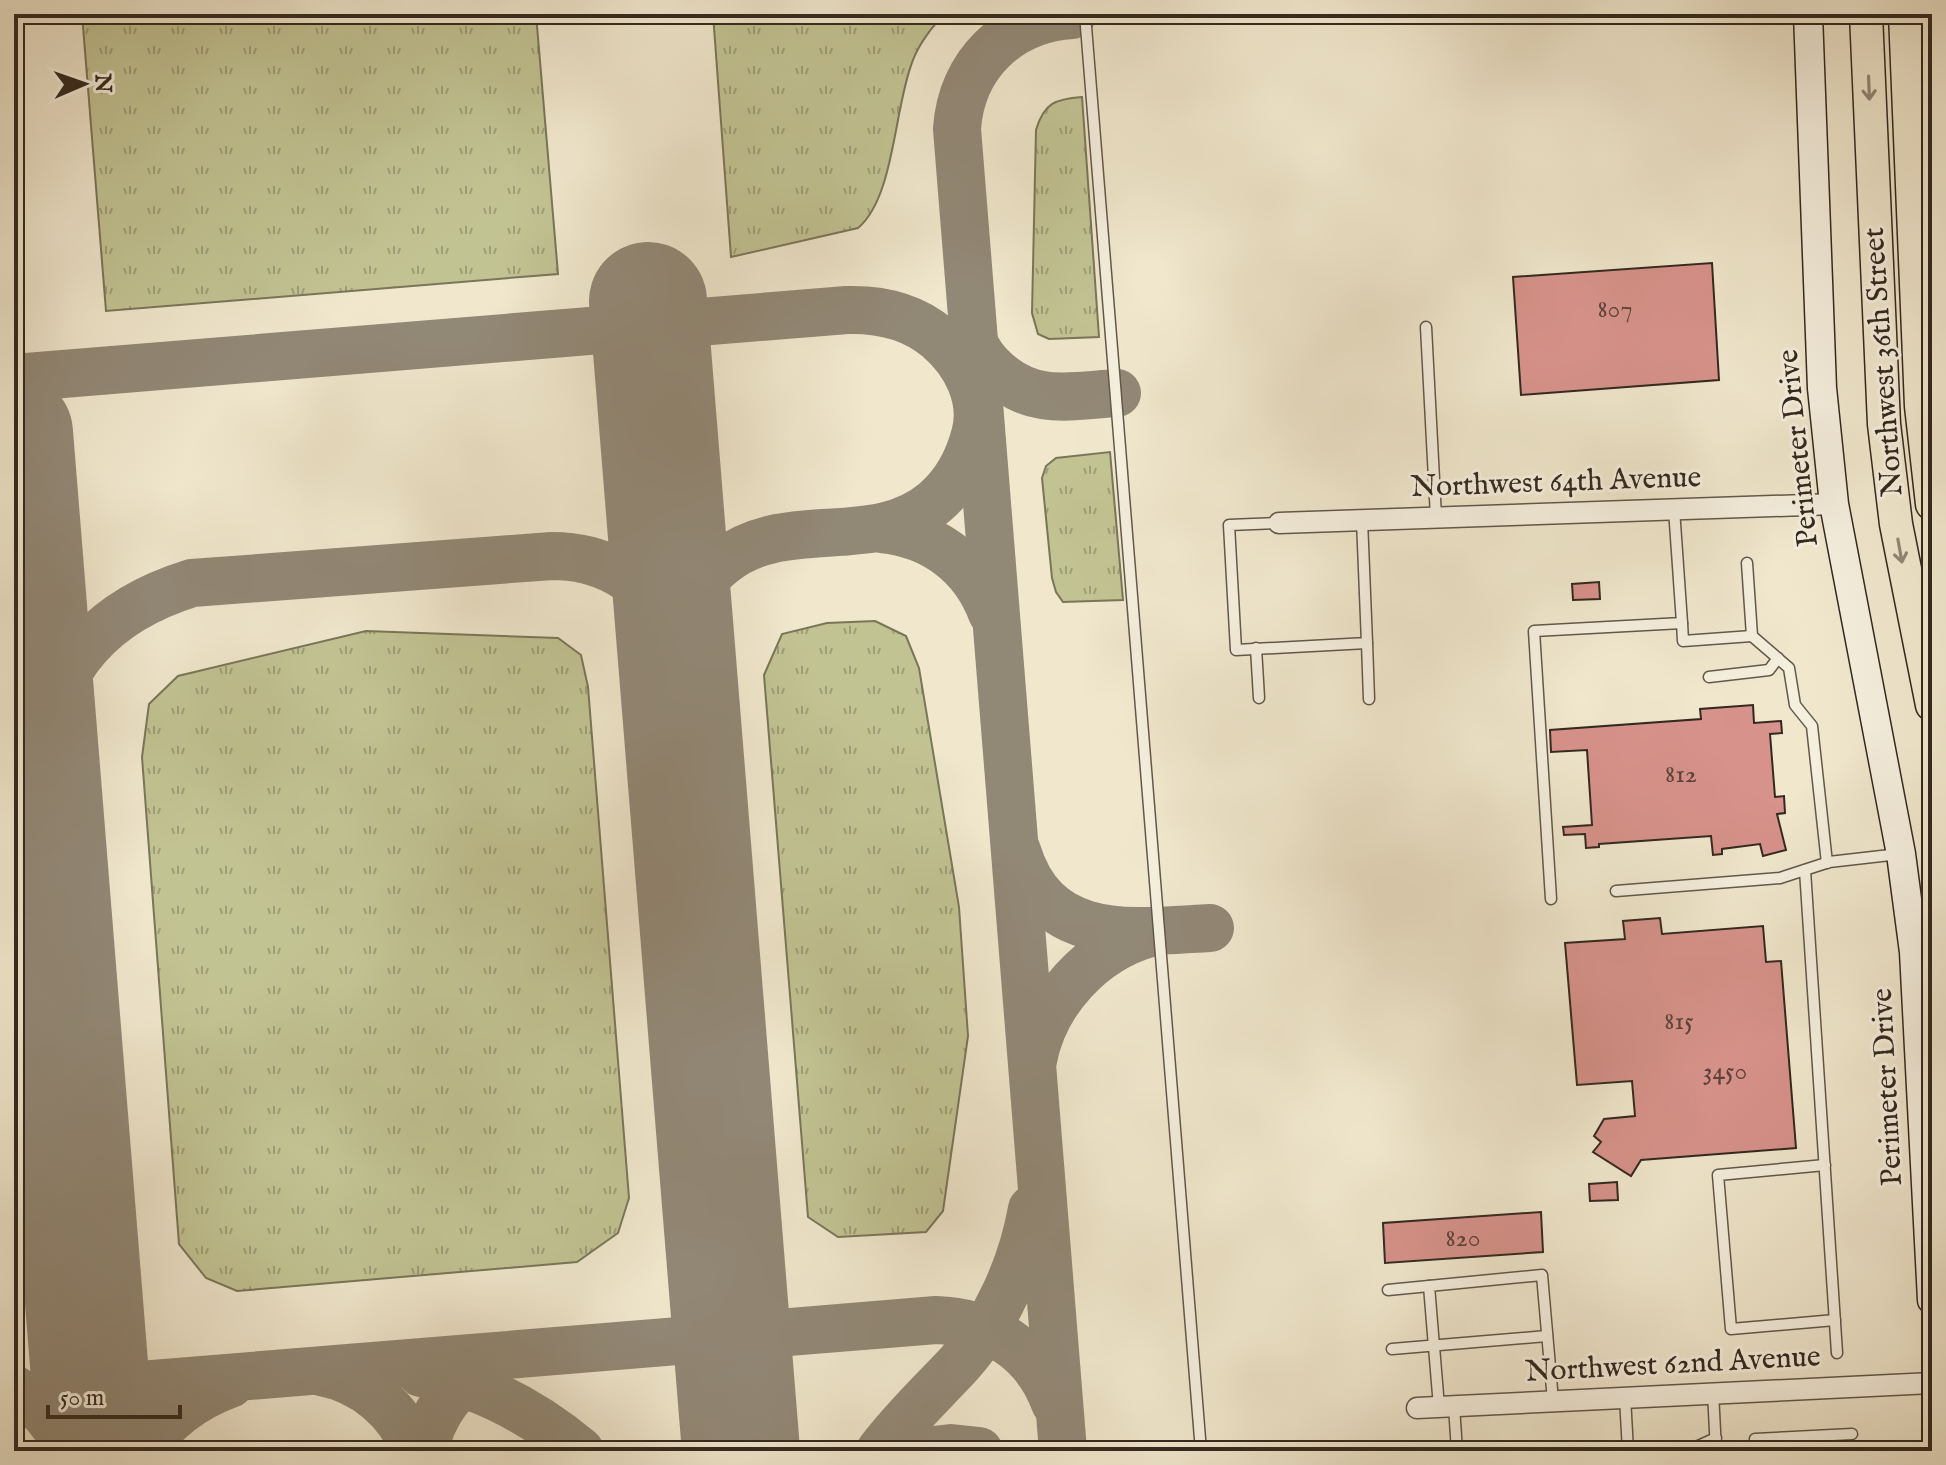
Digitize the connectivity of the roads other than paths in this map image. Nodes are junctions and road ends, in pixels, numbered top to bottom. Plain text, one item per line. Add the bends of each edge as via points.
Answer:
1 (1085, 14) edge
2 (1808, 14) edge
3 (1866, 14) edge
4 (1905, 14) edge
5 (1920, 54) edge
6 (1921, 131) edge
7 (1925, 325) edge
8 (1426, 327) dead end
9 (1926, 360) edge
10 (1880, 362) junction
11 (1834, 504) junction
12 (1932, 504) edge
13 (1674, 509) junction
14 (1436, 517) junction
15 (1362, 520) junction
16 (1279, 523) joint
17 (1747, 563) dead end
18 (1682, 623) junction
19 (1752, 636) junction
20 (1367, 643) junction
21 (1256, 648) junction
22 (1778, 658) junction
23 (1709, 677) dead end
24 (1259, 698) dead end
25 (1369, 699) dead end
26 (1932, 705) edge
27 (1901, 854) junction
28 (1827, 863) junction
29 (1805, 870) junction
30 (1616, 891) dead end
31 (1551, 899) dead end
32 (1825, 1165) junction
33 (1429, 1286) junction
34 (1388, 1290) dead end
35 (1932, 1300) edge
36 (1835, 1320) junction
37 (1547, 1336) junction
38 (1434, 1346) junction
39 (1392, 1349) dead end
40 (1837, 1353) dead end
41 (1932, 1383) edge
42 (1713, 1392) junction
43 (1625, 1397) junction
44 (1553, 1401) junction
45 (1447, 1407) junction
46 (1417, 1408) dead end
47 (1852, 1434) dead end
48 (1716, 1438) junction
49 (1201, 1451) edge
50 (1457, 1451) edge
51 (1628, 1451) edge
52 (1687, 1451) edge
53 (1716, 1451) edge
54 (1756, 1451) edge

1 - 49 lane
2 - 11 street, Perimeter Drive via 1822,388
3 -> 10 main road, Northwest 36th Street
4 - 5 main road, Northwest 36th Street
5 - 6 main road, Northwest 36th Street via 1914,93
6 - 7 main road, Northwest 36th Street
7 - 9 main road, Northwest 36th Street
8 - 14 lane
9 - 10 main road
9 - 12 main road, Northwest 36th Street via 1925,455
10 -> 26 main road, Northwest 36th Street via 1896,524
11 - 13 street, Northwest 64th Avenue
11 - 27 street, Perimeter Drive
13 - 14 street, Northwest 64th Avenue
13 - 18 lane
14 - 15 street, Northwest 64th Avenue
15 - 16 street, Northwest 64th Avenue
15 - 20 lane
16 - 21 lane via 1229,525 1236,650
17 - 19 lane
18 - 19 lane via 1683,641
18 - 31 lane via 1534,631
19 - 22 lane
20 - 21 lane
20 - 25 lane
21 - 24 lane
22 - 23 lane via 1769,670
22 - 28 lane via 1789,668 1795,705 1812,726
27 - 28 lane
27 - 35 street, Perimeter Drive via 1914,952
28 - 29 lane
29 - 30 lane via 1780,878
29 - 32 lane
32 - 36 lane
32 - 36 lane via 1718,1175 1731,1329
33 - 34 lane
33 - 37 lane via 1542,1275
33 - 38 lane
36 - 40 lane
37 - 38 lane
37 - 44 lane
38 - 39 lane
38 - 45 lane
41 - 42 street, Northwest 62nd Avenue
42 - 43 street, Northwest 62nd Avenue
42 - 48 lane
43 - 44 street, Northwest 62nd Avenue
43 - 51 lane
44 - 45 street, Northwest 62nd Avenue
45 - 46 street, Northwest 62nd Avenue
45 - 50 lane
47 - 54 lane via 1755,1439
48 - 52 lane
48 - 53 lane

